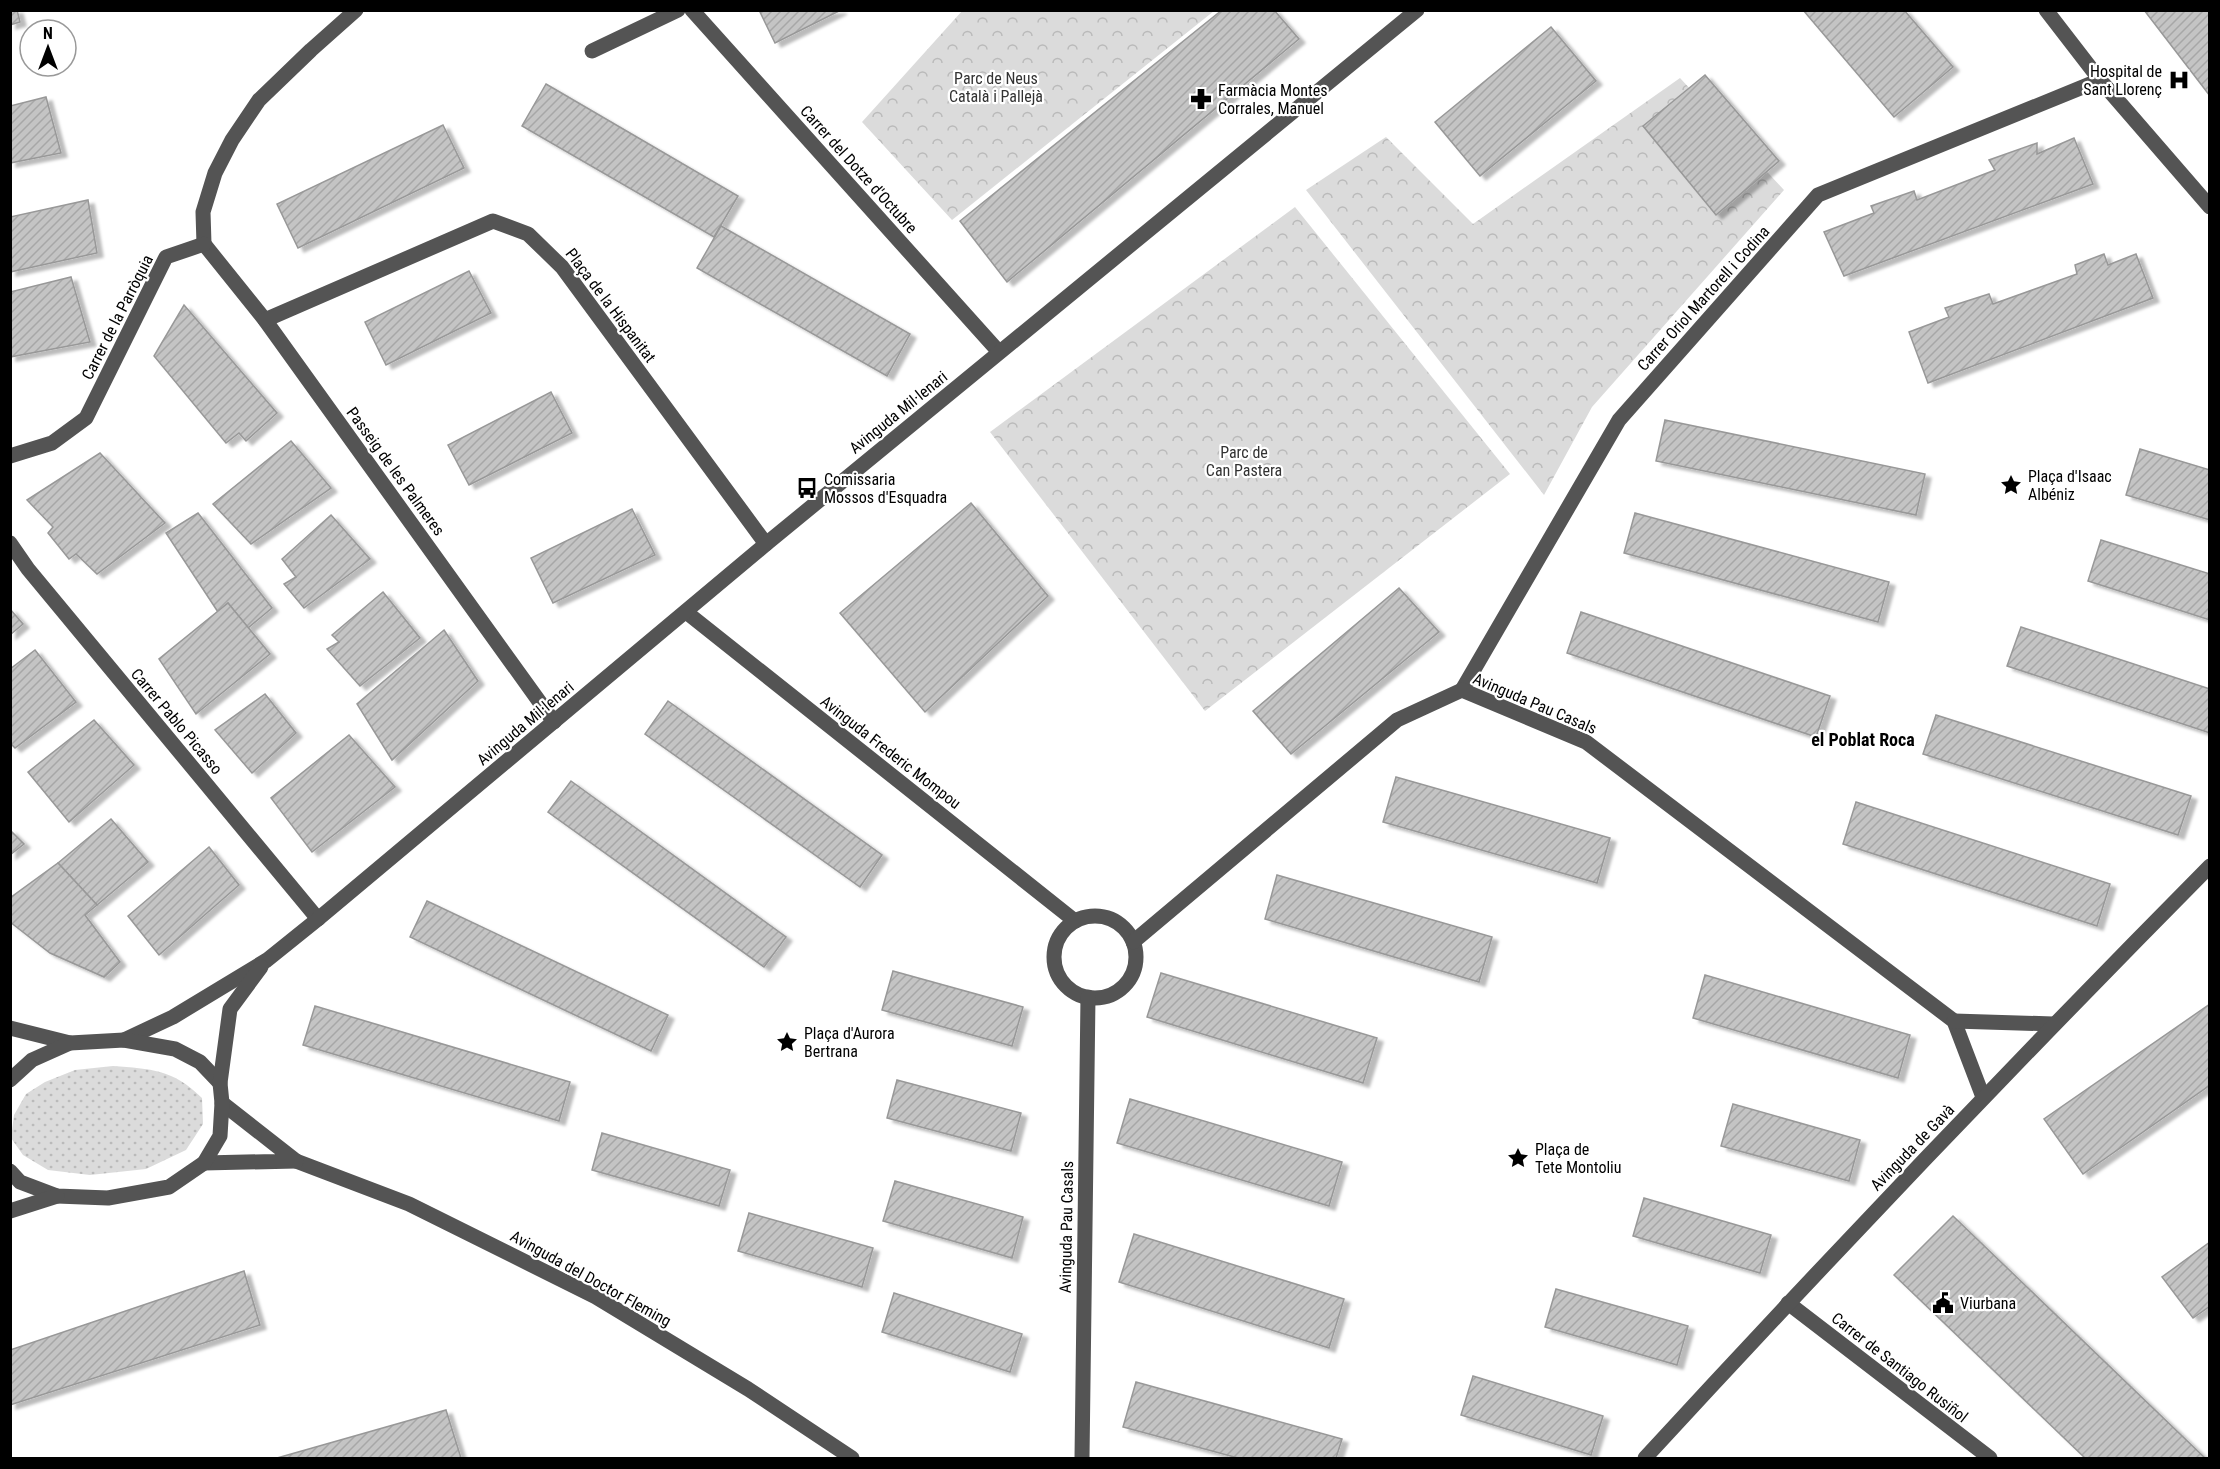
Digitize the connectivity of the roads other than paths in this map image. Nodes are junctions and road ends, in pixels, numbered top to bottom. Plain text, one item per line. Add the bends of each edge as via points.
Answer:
1 (356, 10) edge
2 (678, 10) edge
3 (692, 10) edge
4 (2046, 10) edge
5 (1408, 13) edge
6 (592, 51) dead end
7 (2100, 80) junction
8 (2210, 207) edge
9 (204, 244) junction
10 (266, 320) junction
11 (999, 352) junction
12 (10, 456) edge
13 (10, 543) edge
14 (766, 544) junction
15 (686, 612) junction
16 (1462, 690) junction
17 (554, 722) junction
18 (2210, 866) edge
19 (318, 919) junction
20 (1075, 921) junction
21 (1133, 942) junction
22 (267, 960) junction
23 (1088, 997) junction
24 (1954, 1022) junction
25 (2053, 1024) junction
26 (10, 1028) edge
27 (124, 1040) junction
28 (70, 1043) junction
29 (10, 1080) edge
30 (220, 1083) junction
31 (1983, 1098) junction
32 (222, 1103) junction
33 (296, 1161) junction
34 (204, 1163) junction
35 (10, 1171) edge
36 (57, 1196) junction
37 (10, 1211) edge
38 (1788, 1303) junction
39 (852, 1458) edge
40 (1082, 1458) edge
41 (1646, 1458) edge
42 (1990, 1458) edge

1 - 9 street via 259,100 232,140 214,173 203,212
2 - 6 street
3 - 11 street, Carrer del Dotze d'Octubre
4 - 7 street
5 - 11 street, Avinguda Mil·lenari
7 - 8 street
7 - 16 street, Carrer Oriol Martorell i Codina via 1818,195 1619,420
9 - 10 street, Passeig de les Palmeres
9 - 12 street, Carrer de la Parròquia via 166,257 86,418 52,443
10 - 14 street, Plaça de la Hispanitat via 492,221 528,234 562,267
10 - 17 street, Passeig de les Palmeres
11 - 14 street, Avinguda Mil·lenari
13 - 19 street, Carrer Pablo Picasso
14 - 15 street, Avinguda Mil·lenari
15 - 17 street, Avinguda Mil·lenari
15 - 20 street, Avinguda Frederic Mompou
16 - 21 street, Avinguda Pau Casals via 1397,720
16 - 24 street, Avinguda Pau Casals via 1586,742
17 - 19 street, Avinguda Mil·lenari
18 - 25 street, Avinguda de Gavà
19 - 22 street, Avinguda Mil·lenari
20 - 21 street via 1095,916 1110,919 1126,930
20 - 23 street via 1056,942 1054,959 1065,985
21 - 23 street via 1136,959 1124,985 1116,992
22 - 27 street, Avinguda Mil·lenari via 173,1017
22 - 30 street, Avinguda Mil·lenari via 230,1009
23 - 40 street, Avinguda Pau Casals
24 - 25 street
24 - 31 street
25 - 31 street, Avinguda de Gavà
26 - 28 street
27 - 28 street
27 - 30 street via 175,1049 200,1062
28 - 29 street via 32,1060
30 - 32 street, Avinguda Mil·lenari
31 - 38 street, Avinguda de Gavà
32 - 33 street, Avinguda del Doctor Fleming
32 - 34 street, Avinguda Mil·lenari via 220,1136
33 - 34 street, Avinguda del Doctor Fleming
33 - 39 street, Avinguda del Doctor Fleming via 409,1204 596,1297 748,1389
34 - 36 street via 169,1187 108,1198
35 - 36 street via 20,1182
36 - 37 street
38 - 41 street, Avinguda de Gavà
38 - 42 street, Carrer de Santiago Rusiñol

